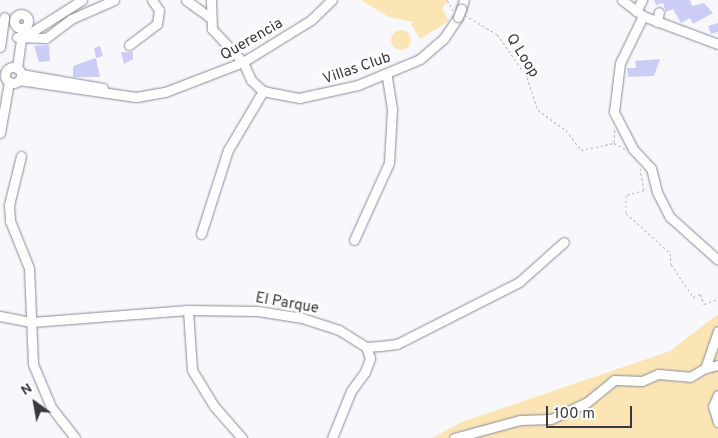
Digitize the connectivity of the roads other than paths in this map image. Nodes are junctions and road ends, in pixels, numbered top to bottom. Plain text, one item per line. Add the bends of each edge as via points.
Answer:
1 (82, 0) edge
2 (114, 0) edge
3 (152, 0) edge
4 (186, 0) edge
5 (211, 0) edge
6 (332, 0) edge
7 (622, 0) edge
8 (642, 0) edge
9 (327, 3) edge
10 (459, 9) edge
11 (660, 12) dead end
12 (640, 14) junction
13 (6, 17) edge
14 (208, 17) junction
15 (657, 22) junction
16 (20, 33) junction
17 (715, 41) edge
18 (129, 45) dead end
19 (0, 47) edge
20 (243, 62) junction
21 (12, 72) edge
22 (387, 76) junction
23 (263, 92) junction
24 (0, 133) edge
25 (21, 156) dead end
26 (202, 234) dead end
27 (354, 240) dead end
28 (564, 242) dead end
29 (718, 260) edge
30 (188, 310) junction
31 (0, 316) edge
32 (32, 322) junction
33 (718, 331) edge
34 (366, 347) junction
35 (718, 365) edge
36 (705, 368) junction
37 (718, 395) edge
38 (718, 422) edge
39 (75, 438) edge
40 (242, 438) edge
41 (332, 438) edge
42 (454, 438) edge

1 - 16 street
2 - 16 street via 71,19 46,38
3 - 18 street via 158,10 157,24
4 - 14 street
5 - 14 street
6 - 9 street, Querencia
7 - 12 street
8 - 12 street
9 - 20 street, Querencia
10 - 22 street, Villas Club via 435,47
11 - 15 street
12 - 15 street
12 - 29 street via 620,64 613,102 618,122 651,168 656,192 670,217
13 - 16 street
13 - 16 street via 26,15
13 - 19 street
14 - 20 street via 215,34
15 - 17 street via 685,28
16 - 21 street
20 - 21 street, Querencia via 214,77 147,94
20 - 23 street via 251,80
21 - 24 street
22 - 23 street, Villas Club via 299,98
22 - 27 street via 393,118 389,163
23 - 26 street via 228,150
25 - 32 street via 10,189 10,221 29,268
28 - 34 street via 519,282 397,344
30 - 32 street, El Parque
30 - 34 street, El Parque via 302,318 339,330
30 - 40 street via 192,370 214,406
31 - 32 street, El Parque
32 - 39 street via 32,364 51,407
33 - 36 street
34 - 41 street via 370,358 365,372 351,391
35 - 36 street
36 - 42 street via 690,377 658,374 642,381 614,380 586,403 551,419 520,420
37 - 38 street via 712,406

